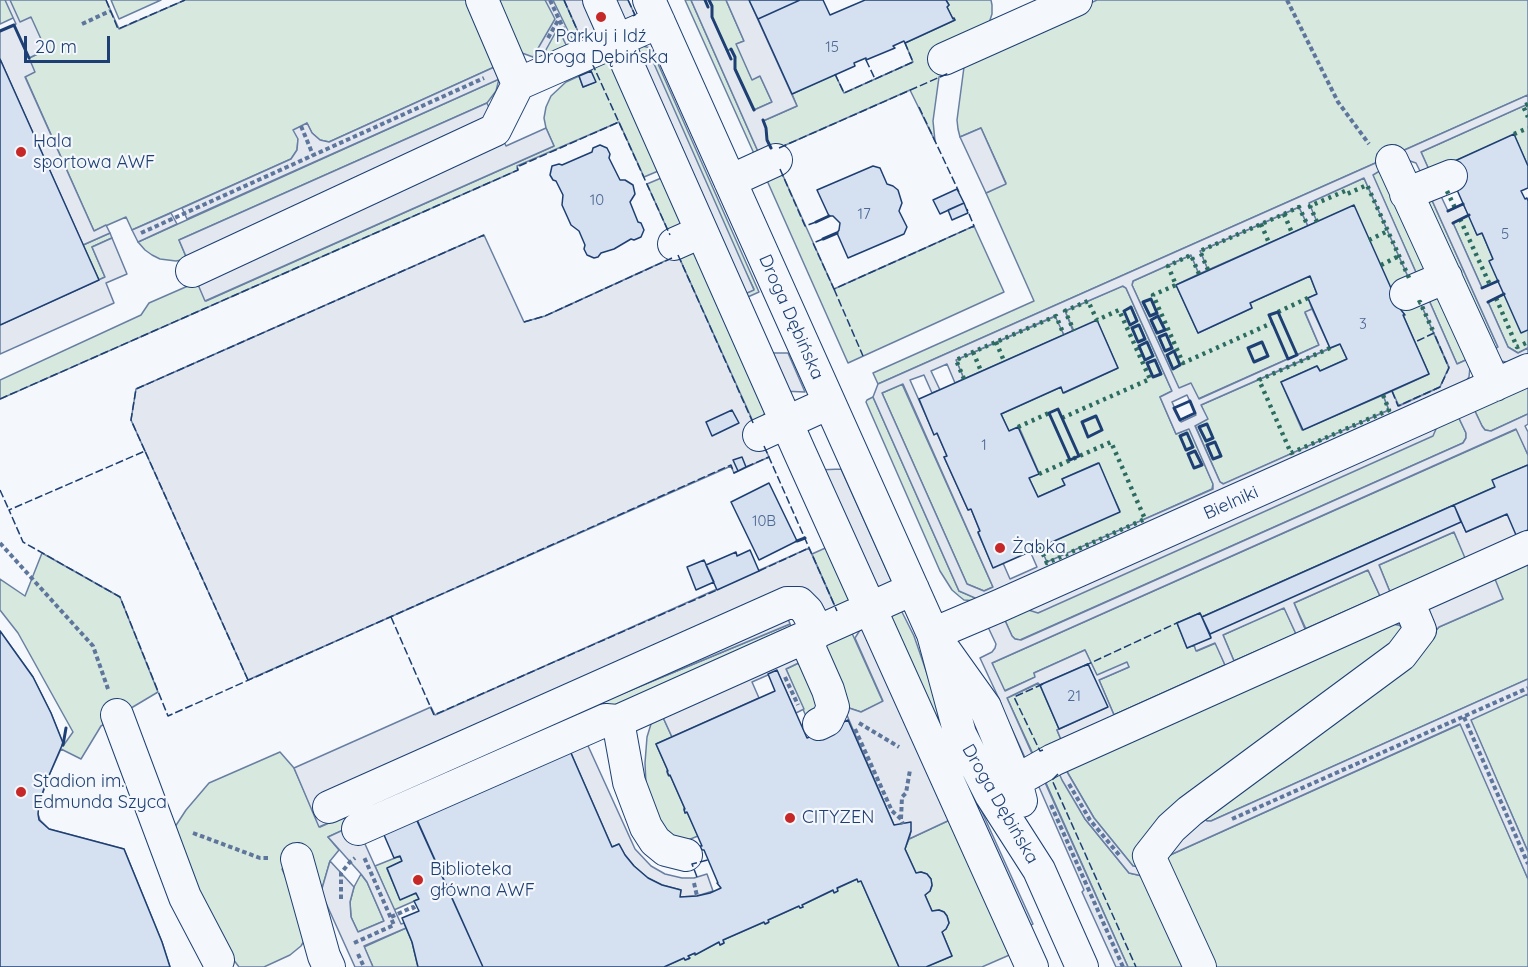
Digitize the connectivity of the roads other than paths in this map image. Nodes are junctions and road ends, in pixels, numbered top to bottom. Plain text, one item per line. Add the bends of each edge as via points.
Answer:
1 (482, 0) edge
2 (599, 0) edge
3 (1076, 0) edge
4 (654, 11) edge
5 (616, 40) junction
6 (944, 59) dead end
7 (514, 75) junction
8 (1381, 153) road end
9 (776, 160) dead end
10 (1451, 176) dead end
11 (730, 181) junction
12 (1407, 194) junction
13 (192, 271) dead end
14 (1446, 277) junction
15 (1406, 294) dead end
16 (1528, 370) edge
17 (1495, 385) junction
18 (829, 403) junction
19 (772, 428) junction
20 (843, 434) junction
21 (800, 453) junction
22 (1528, 547) edge
23 (913, 589) junction
24 (1408, 601) junction
25 (870, 609) junction
26 (933, 634) junction
27 (811, 635) junction
28 (117, 715) road end
29 (825, 715) road end
30 (618, 721) junction
31 (1003, 788) junction
32 (329, 807) dead end
33 (358, 829) road end
34 (686, 855) dead end
35 (297, 859) road end
36 (218, 960) dead end
37 (1079, 960) edge
38 (329, 967) edge
39 (1032, 967) edge
40 (1039, 967) edge
41 (1200, 967) edge

1 - 7 street
2 - 5 street
3 - 6 street
4 - 5 street
4 - 11 street, Droga Dębińska
5 - 7 street
5 - 19 street via 688,238
7 - 13 street via 495,130
8 - 12 street
9 - 11 street
10 - 12 street
11 - 18 street, Droga Dębińska
12 - 14 street
14 - 15 street
14 - 17 street
16 - 17 street, Bielniki
17 - 26 street, Bielniki
18 - 19 street
18 - 20 street, Droga Dębińska
19 - 21 street
20 - 21 street
20 - 23 street, Droga Dębińska
21 - 25 street
22 - 24 street
23 - 25 street
23 - 26 street, Droga Dębińska
24 - 31 street via 1035,769
24 - 41 street via 1420,630 1401,656 1190,811 1149,856
25 - 27 street
25 - 39 street
26 - 31 street, Droga Dębińska via 985,707
27 - 29 street via 828,690
27 - 30 street
27 - 32 street via 807,611 799,603 787,603
28 - 36 street via 185,897
30 - 33 street via 606,720
30 - 34 street via 629,782 646,827 666,850
31 - 37 street, Droga Dębińska
35 - 38 street
37 - 40 street

